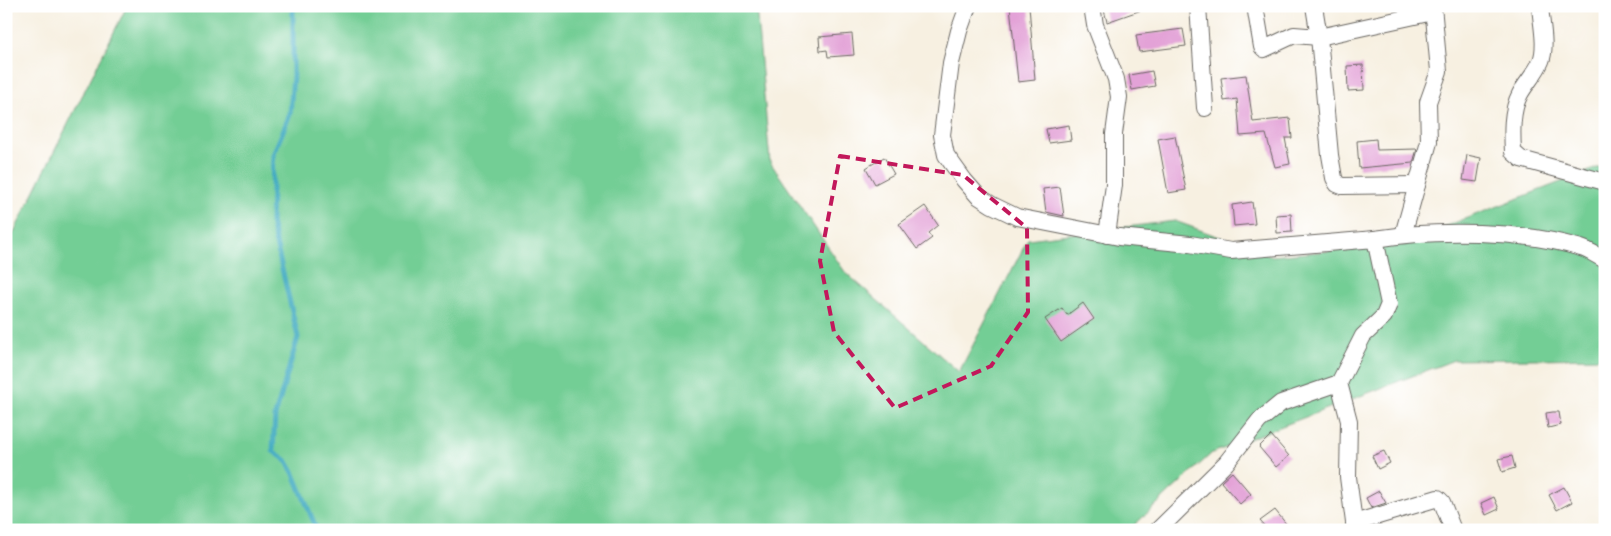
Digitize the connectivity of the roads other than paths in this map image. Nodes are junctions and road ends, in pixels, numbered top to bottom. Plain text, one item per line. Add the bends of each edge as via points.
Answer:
1 (968, 6) edge
2 (1092, 6) edge
3 (1198, 6) edge
4 (1255, 6) edge
5 (1314, 6) edge
6 (1540, 6) edge
7 (1433, 9) edge
8 (1320, 37) junction
9 (1205, 108) dead end
10 (1605, 182) edge
11 (1417, 185) junction
12 (1107, 235) junction
13 (1403, 235) junction
14 (1375, 239) junction
15 (1605, 260) edge
16 (1339, 383) junction
17 (1355, 526) edge
18 (1158, 530) edge
19 (1453, 530) edge

1 - 12 street via 959,31 944,111 942,135 946,155 978,196 992,206 1017,218
2 - 12 street via 1119,97 1114,134 1114,185
3 - 9 street
4 - 8 street via 1264,49 1294,36
5 - 8 street
6 - 10 street via 1541,61 1518,100 1512,127 1512,152 1521,159
7 - 8 street
7 - 11 street via 1439,71 1428,102 1429,142
8 - 11 street via 1330,155 1337,184
11 - 13 street
12 - 14 street via 1230,251
13 - 14 street
13 - 15 street via 1521,236 1583,248
14 - 16 street via 1389,304 1384,316 1363,336
16 - 17 street via 1349,421 1348,477
16 - 18 street via 1281,403 1258,421 1226,463
17 - 19 street via 1438,498

